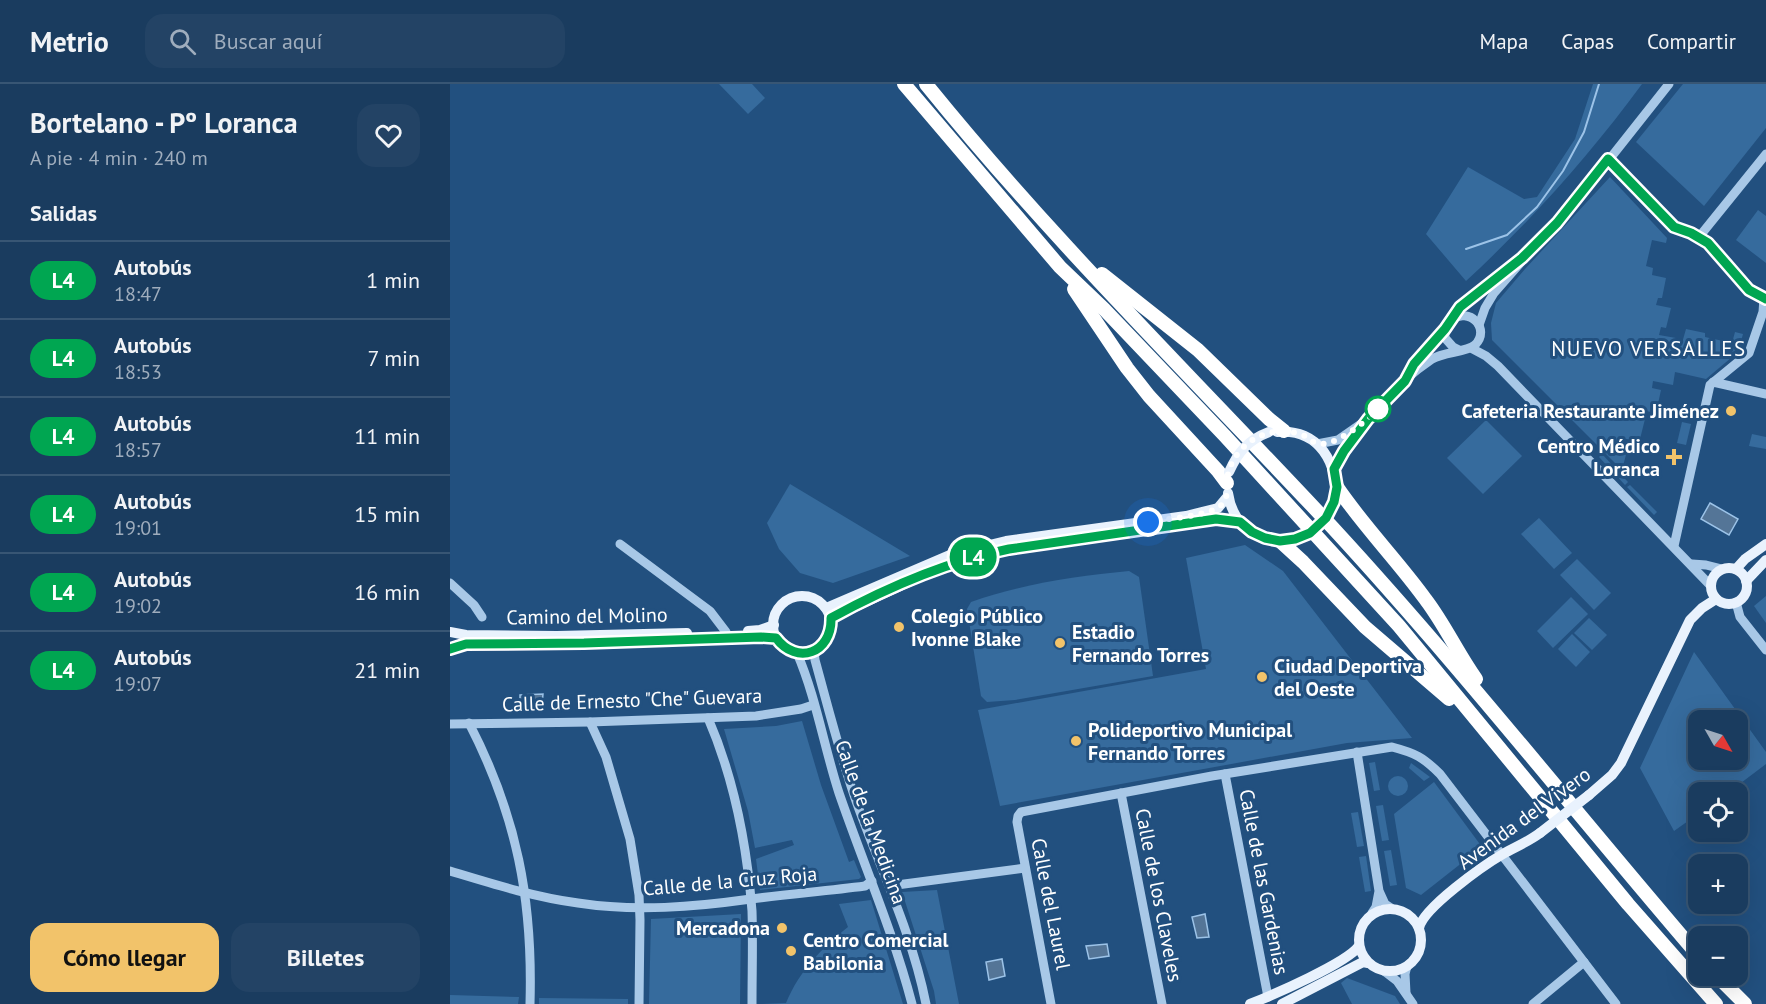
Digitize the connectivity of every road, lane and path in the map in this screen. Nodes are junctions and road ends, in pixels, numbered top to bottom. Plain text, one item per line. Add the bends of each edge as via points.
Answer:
1 (904, 84) edge
2 (926, 84) edge
3 (1669, 84) edge
4 (1766, 154) edge
5 (1608, 159) junction
6 (1699, 237) junction
7 (1075, 254) junction
8 (1522, 258) junction
9 (1060, 267) junction
10 (1765, 298) edge
11 (1450, 320) junction
12 (1479, 325) junction
13 (1445, 329) junction
14 (1471, 348) junction
15 (1459, 350) junction
16 (1405, 381) junction
17 (1713, 382) junction
18 (1766, 394) edge
19 (1368, 419) junction
20 (1284, 431) junction
21 (1317, 444) junction
22 (1334, 469) junction
23 (1228, 484) junction
24 (1337, 487) junction
25 (1240, 522) junction
26 (1280, 541) junction
27 (620, 544) dead end
28 (1766, 544) edge
29 (1674, 546) junction
30 (1766, 560) edge
31 (1692, 564) junction
32 (1722, 569) junction
33 (1736, 569) junction
34 (1746, 581) junction
35 (450, 583) edge
36 (1711, 586) junction
37 (1716, 599) junction
38 (1736, 602) junction
39 (828, 613) junction
40 (482, 617) dead end
41 (774, 625) junction
42 (450, 632) edge
43 (726, 632) junction
44 (776, 638) junction
45 (450, 649) edge
46 (1766, 650) edge
47 (814, 651) junction
48 (797, 653) junction
49 (813, 705) junction
50 (1493, 710) junction
51 (708, 718) junction
52 (590, 722) junction
53 (469, 723) junction
54 (450, 724) edge
55 (1479, 724) junction
56 (1357, 752) junction
57 (1225, 774) junction
58 (1120, 793) junction
59 (1502, 854) junction
60 (1025, 868) junction
61 (450, 871) edge
62 (872, 881) junction
63 (889, 886) junction
64 (1379, 891) junction
65 (526, 894) junction
66 (751, 899) junction
67 (1434, 906) junction
68 (639, 908) junction
69 (1391, 908) junction
70 (1407, 913) junction
71 (1372, 914) junction
72 (1419, 928) junction
73 (1688, 943) edge
74 (1359, 946) junction
75 (1584, 962) junction
76 (1368, 963) junction
77 (1407, 966) junction
78 (1384, 971) junction
79 (1727, 986) edge
80 (1406, 993) junction
81 (1268, 997) junction
82 (530, 1004) edge
83 (639, 1004) edge
84 (752, 1004) edge
85 (912, 1004) edge
86 (926, 1004) edge
87 (1052, 1004) edge
88 (1162, 1004) edge
89 (1250, 1004) edge
90 (1282, 1004) edge
91 (1413, 1004) edge
92 (1533, 1004) edge
93 (1616, 1004) edge
94 (1716, 1004) edge
95 (1745, 1004) edge

1 - 9 highway
2 - 7 highway
3 - 5 street
4 - 6 street
5 - 6 street via 1674,227
5 - 8 street via 1557,223
6 - 10 street via 1749,290
7 - 20 highway via 1198,350
7 - 50 highway via 1334,530
8 - 11 street via 1477,292
8 - 12 street via 1494,293
9 - 23 highway via 1127,368
9 - 55 highway via 1347,568
10 - 17 street via 1749,353
11 - 12 street via 1466,315
11 - 13 street
12 - 14 street via 1478,341
13 - 15 street via 1448,343
13 - 16 street via 1414,364
14 - 15 street
14 - 29 street via 1498,366
15 - 16 street via 1434,358
16 - 19 street
17 - 18 street
17 - 29 street
19 - 21 street via 1338,440
19 - 22 street
20 - 21 main road via 1298,433
20 - 23 main road, bridge via 1269,432 1245,445 1236,456
21 - 22 main road
22 - 24 main road
23 - 25 main road via 1232,509
23 - 39 main road via 1218,508 980,546 947,556
24 - 26 main road, bridge via 1326,518 1310,533
24 - 50 highway via 1428,602
25 - 26 main road via 1252,532
25 - 39 main road via 1216,519 982,554
26 - 55 highway via 1365,627
27 - 43 street, Camino del Molino via 710,611
28 - 33 main road
29 - 31 street
30 - 34 main road
31 - 32 street
31 - 36 street
32 - 33 main road
32 - 36 main road
33 - 34 main road
34 - 38 main road via 1746,593
35 - 40 street via 474,604
36 - 37 main road
37 - 38 main road via 1729,604
37 - 59 main road, Avenida del Vivero, bridge via 1690,620 1612,775 1540,833
38 - 46 street via 1740,617
39 - 41 main road via 818,600 794,597 783,603
39 - 47 main road via 828,637
41 - 43 main road, Camino del Molino
41 - 44 main road
42 - 43 main road, Camino del Molino via 566,636
44 - 45 main road, Camino del Molino via 466,644
44 - 48 main road
47 - 48 main road
47 - 63 street via 839,747
48 - 49 street, Calle de la Medicina
49 - 51 street, Calle de Ernesto "Che" Guevara via 756,716
49 - 62 street, Calle de la Medicina
50 - 73 highway
51 - 52 street, Calle de Ernesto "Che" Guevara
51 - 66 street via 732,791
52 - 53 street, Calle de Ernesto "Che" Guevara
52 - 68 street via 606,758 630,839
53 - 54 street, Calle de Ernesto "Che" Guevara
53 - 65 street via 510,821
55 - 94 highway
56 - 57 street
56 - 59 street via 1392,747 1426,760
56 - 64 street
57 - 58 street
57 - 81 street, Calle de las Gardenias
58 - 60 street, Calle del Laurel via 1021,812 1017,822
58 - 88 street, Calle de los Claveles
59 - 67 main road, Avenida del Vivero
59 - 75 street
60 - 63 street
60 - 87 street, Calle del Laurel
61 - 65 street, Calle de la Cruz Roja
62 - 66 street, Calle de la Cruz Roja via 865,886
62 - 85 street, Calle de la Medicina
63 - 86 street
64 - 69 street
64 - 71 street
65 - 68 street, Calle de la Cruz Roja via 580,904
65 - 82 street
66 - 68 street, Calle de la Cruz Roja via 693,907
66 - 84 street
67 - 70 main road, Avenida del Vivero
67 - 72 main road, Avenida del Vivero
68 - 83 street
69 - 70 main road
69 - 71 main road
70 - 72 main road
71 - 74 main road via 1361,928
72 - 77 main road via 1420,949
74 - 76 main road
74 - 81 main road via 1348,957
75 - 92 street
75 - 93 street
76 - 78 main road
76 - 90 main road via 1363,962
77 - 78 main road
77 - 80 street
78 - 80 street
79 - 95 highway
80 - 91 street
81 - 89 main road

